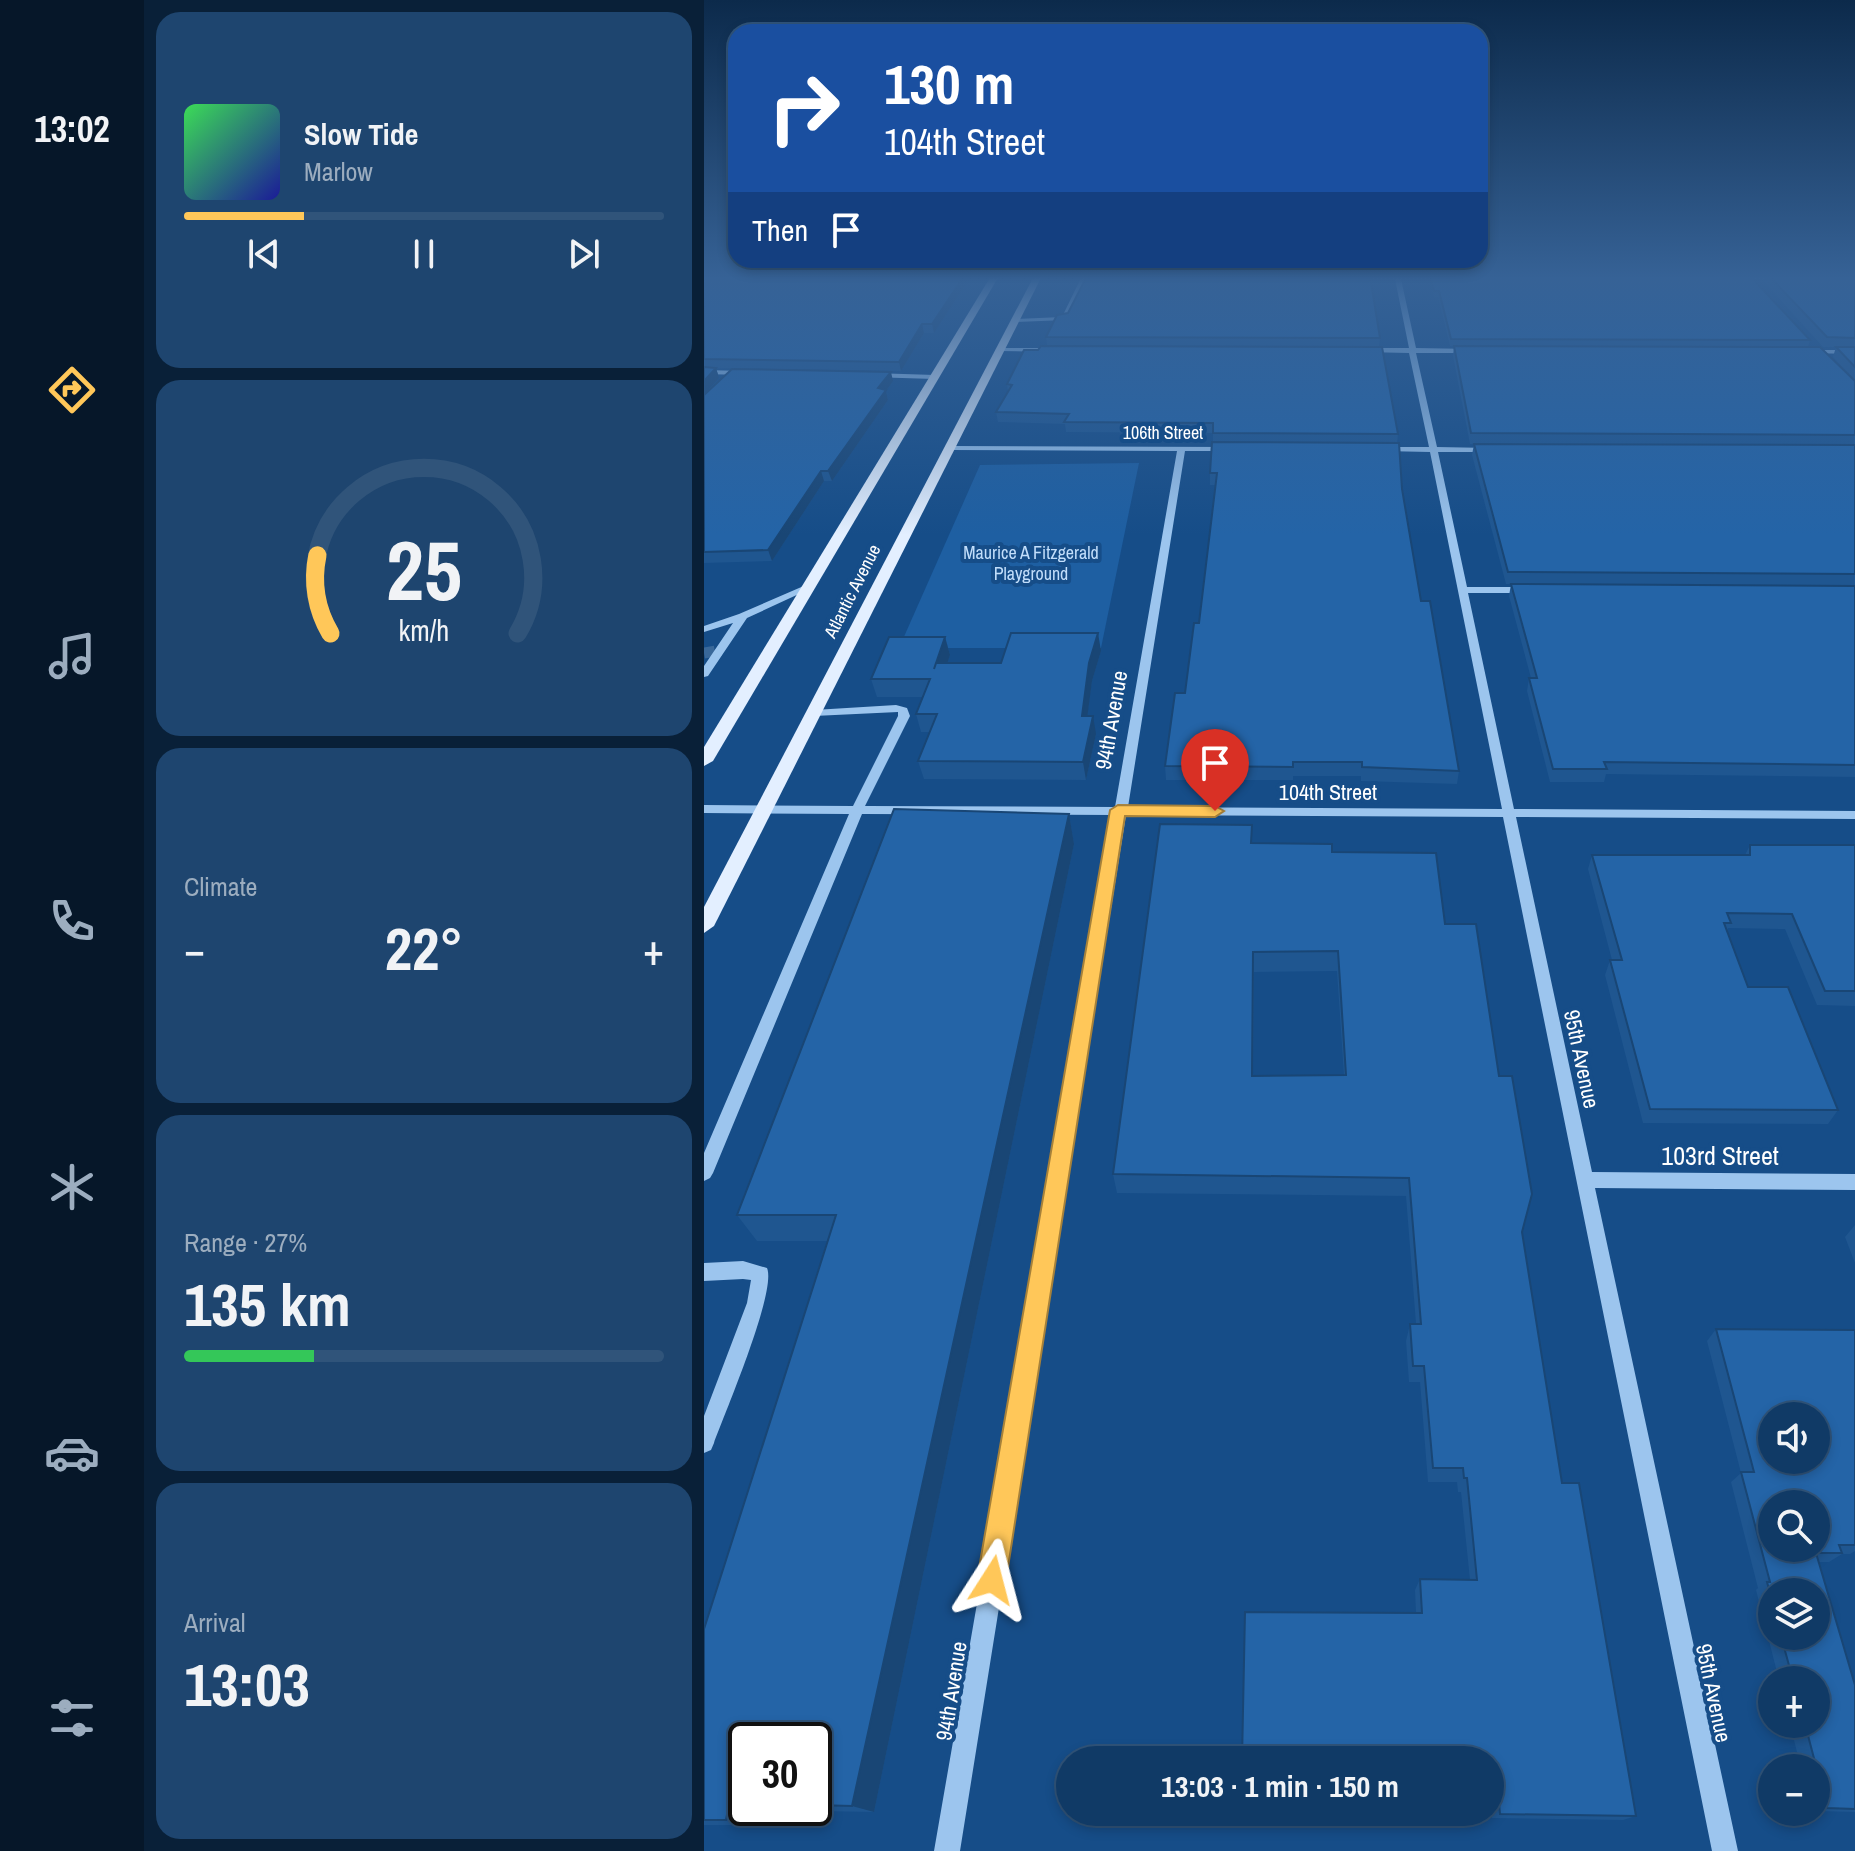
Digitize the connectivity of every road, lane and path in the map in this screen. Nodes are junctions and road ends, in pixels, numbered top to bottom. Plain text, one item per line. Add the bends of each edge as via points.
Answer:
1 (944, 362) edge
2 (995, 362) edge
3 (1415, 362) edge
4 (704, 372) edge
5 (733, 372) junction
6 (748, 373) edge
7 (867, 375) edge
8 (935, 377) junction
9 (721, 385) edge
10 (951, 448) junction
11 (1181, 449) junction
12 (1241, 449) edge
13 (1377, 449) edge
14 (1433, 450) junction
15 (1499, 450) edge
16 (809, 587) junction
17 (1462, 590) junction
18 (1544, 591) edge
19 (743, 616) junction
20 (704, 629) edge
21 (704, 674) edge
22 (814, 713) junction
23 (704, 761) edge
24 (704, 809) edge
25 (764, 810) junction
26 (857, 810) junction
27 (1118, 810) junction
28 (1509, 813) junction
29 (1855, 815) edge
30 (704, 926) edge
31 (704, 1173) edge
32 (1585, 1180) junction
33 (1855, 1182) edge
34 (704, 1272) edge
35 (704, 1443) edge
36 (947, 1851) edge
37 (1725, 1851) edge

1 - 8 main road, Atlantic Avenue
2 - 10 main road, Atlantic Avenue
3 - 14 street, 95th Avenue
4 - 5 street
5 - 6 street
5 - 9 street
7 - 8 street
8 - 16 main road, Atlantic Avenue
10 - 11 street, 106th Street
10 - 22 main road, Atlantic Avenue
11 - 12 street, 106th Street
11 - 27 street, 94th Avenue
13 - 14 street
14 - 15 street
14 - 17 street, 95th Avenue
16 - 19 street
16 - 23 main road, Atlantic Avenue
17 - 18 street
17 - 28 street, 95th Avenue
19 - 20 street
19 - 21 street
22 - 25 main road, Atlantic Avenue
22 - 26 street via 903,710
24 - 25 street, 104th Street
25 - 26 street, 104th Street
25 - 30 main road, Atlantic Avenue
26 - 27 street, 104th Street
26 - 31 street
27 - 28 street, 104th Street
27 - 36 street, 94th Avenue
28 - 29 street, 104th Street
28 - 32 street, 95th Avenue
32 - 33 street, 103rd Street
32 - 37 street, 95th Avenue
34 - 35 street via 761,1274 756,1303

